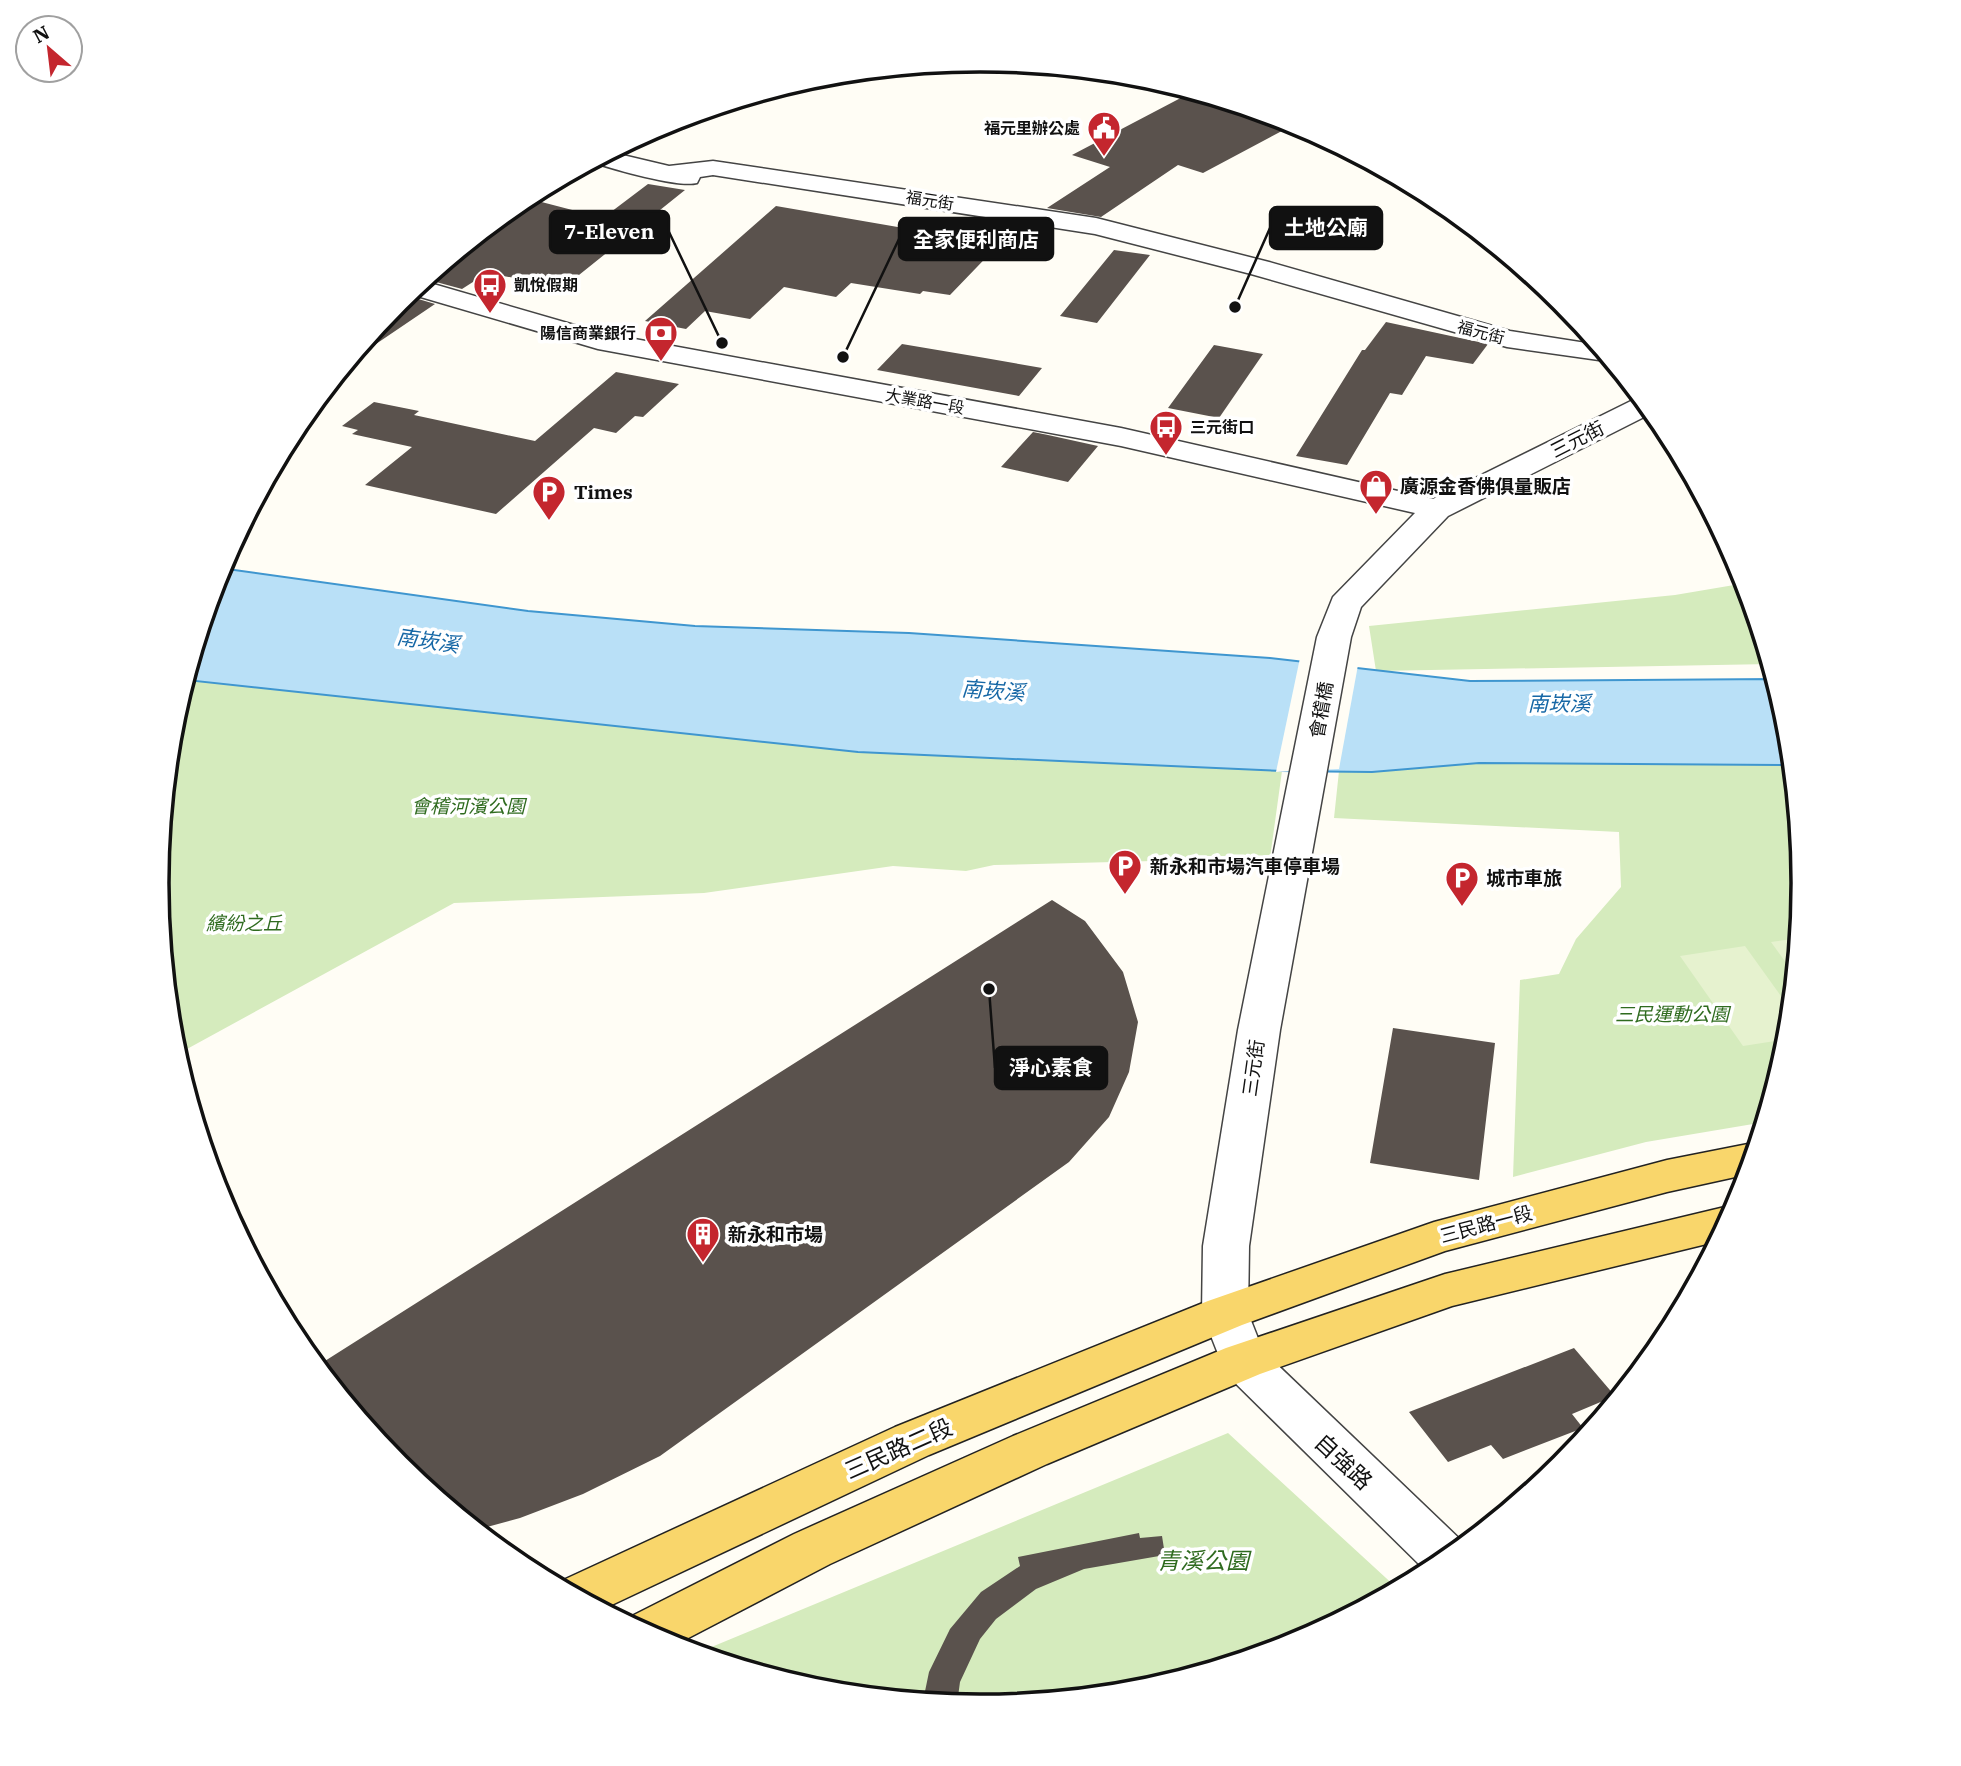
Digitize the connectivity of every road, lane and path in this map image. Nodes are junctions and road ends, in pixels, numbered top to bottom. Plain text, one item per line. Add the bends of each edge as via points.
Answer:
1 (612, 160) edge
2 (428, 290) edge
3 (1594, 353) edge
4 (1638, 408) edge
5 (1437, 509) junction
6 (1333, 645) joint
7 (1309, 775) joint
8 (1743, 1160) edge
9 (1716, 1225) edge
10 (1225, 1313) junction
11 (1242, 1362) junction
12 (1440, 1552) edge
13 (587, 1592) edge
14 (660, 1627) edge

1 - 3 street, 福元街 via 663,174 1074,241 1195,253 1507,340
2 - 5 street, 大業路一段 via 598,341 1121,437
4 - 5 street, 三元街
5 - 6 street, 三元街 via 1345,604
6 - 7 street, 會稽橋
7 - 10 street, 三元街 via 1259,1030 1226,1245
8 - 10 main road, 三民路一段 via 1433,1238
9 - 11 main road via 1445,1291
10 - 11 street, 三元街
10 - 13 main road, 三民路二段 via 912,1441
11 - 12 street, 自強路
11 - 14 main road via 1030,1450 812,1549

